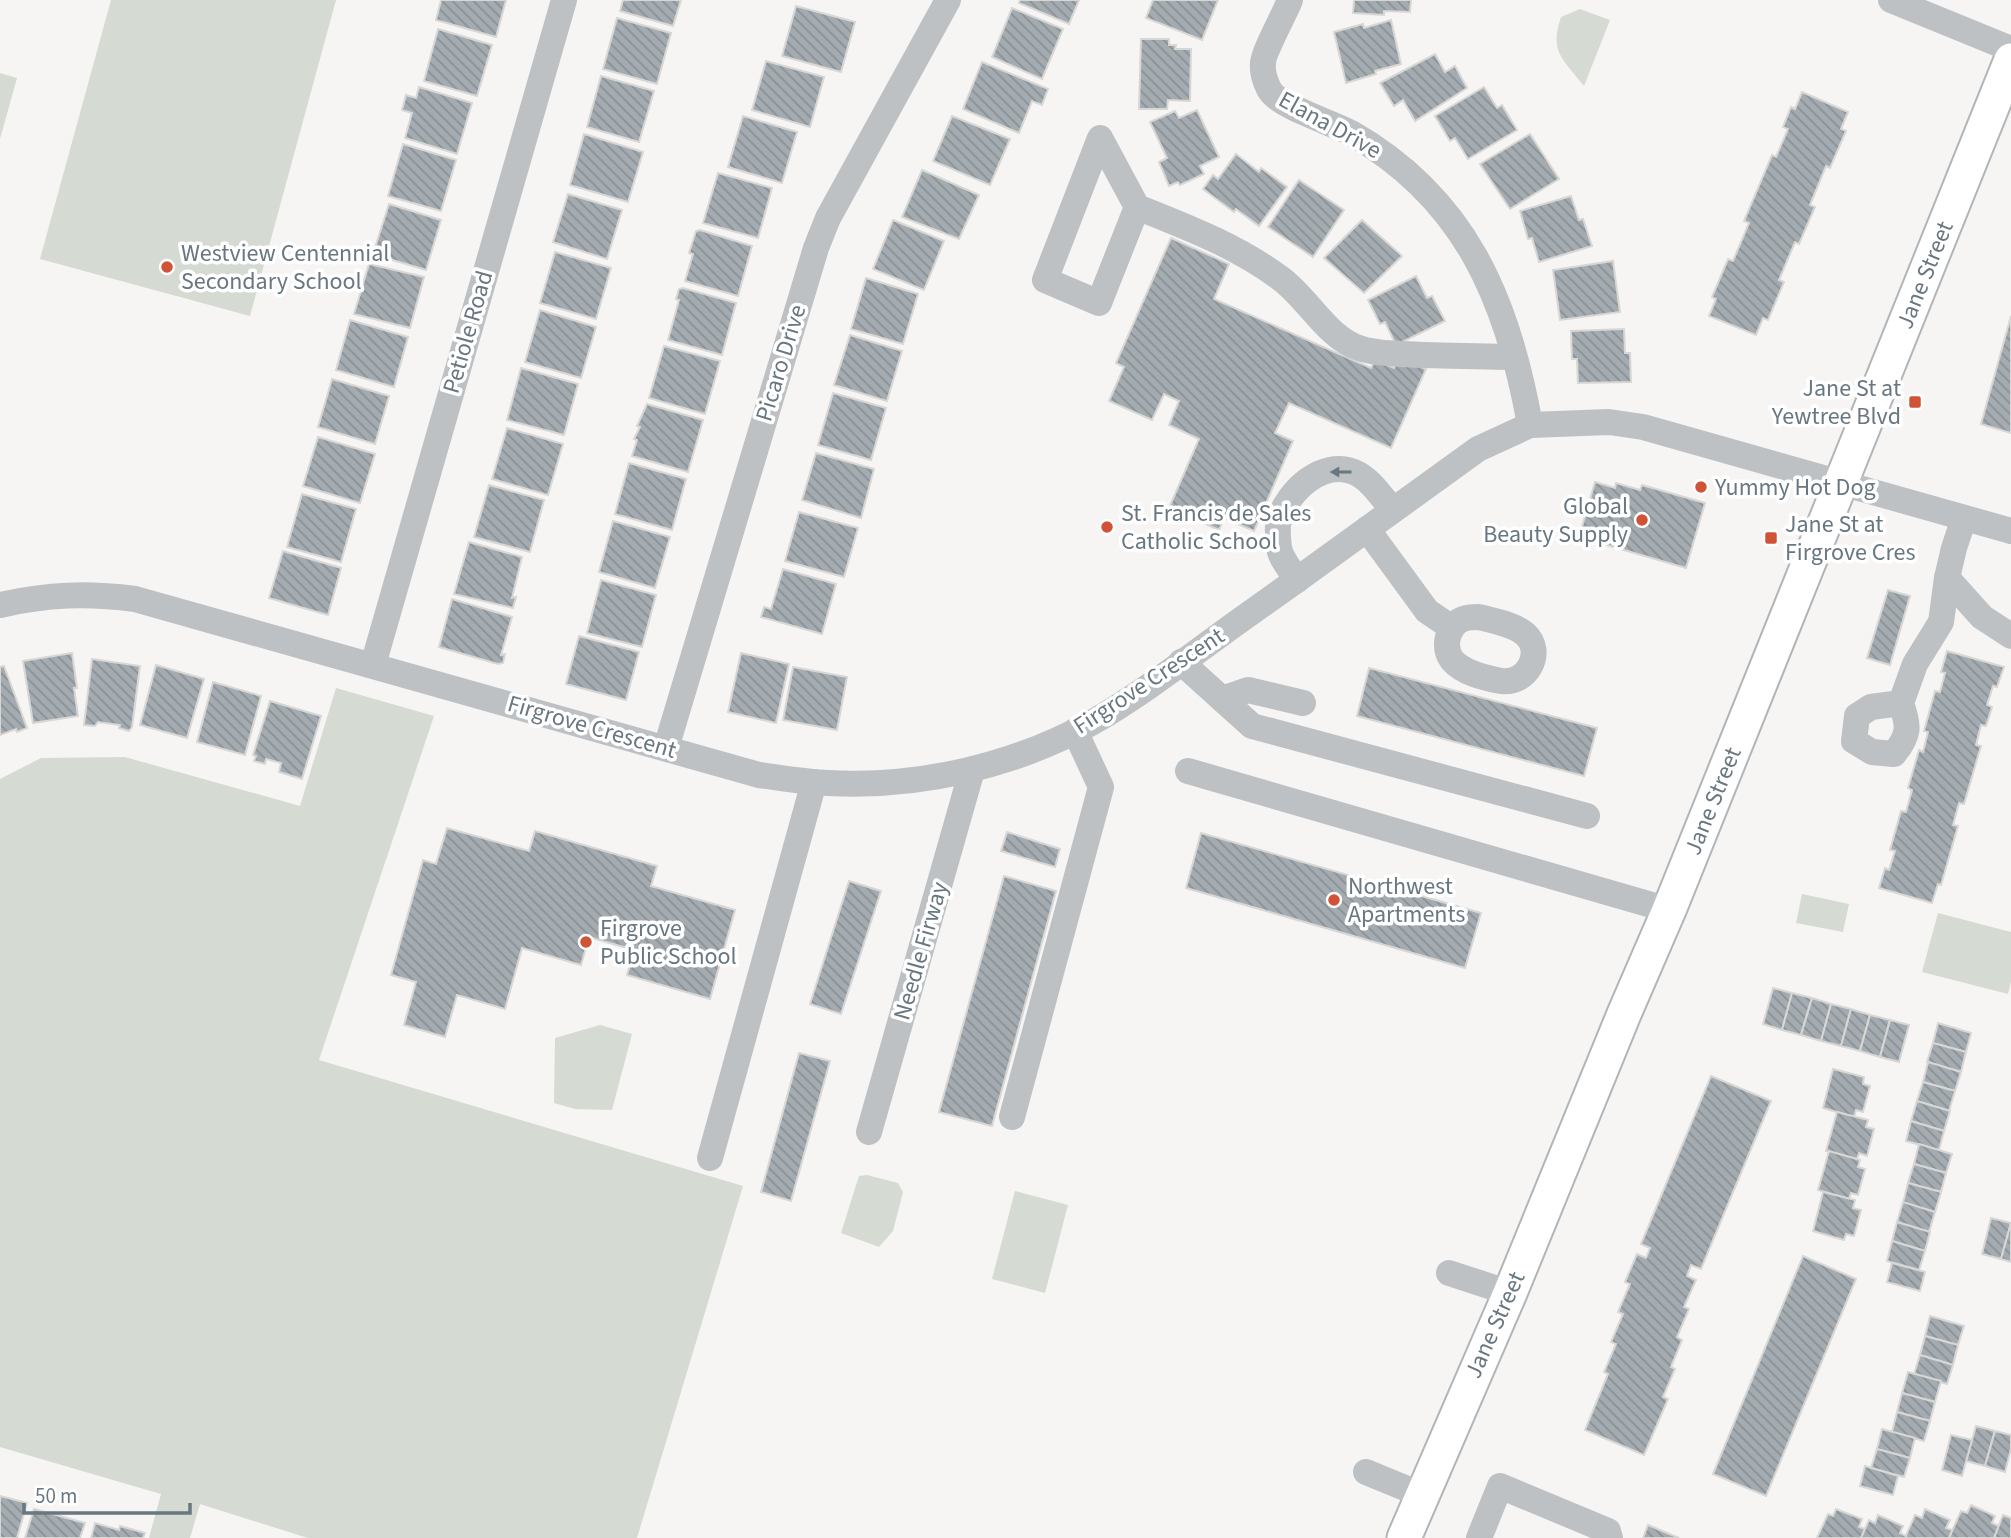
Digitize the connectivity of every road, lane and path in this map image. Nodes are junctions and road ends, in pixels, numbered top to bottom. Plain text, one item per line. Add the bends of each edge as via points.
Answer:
1 (564, 0) edge
2 (948, 0) edge
3 (1290, 0) edge
4 (1891, 0) edge
5 (1930, 7) edge
6 (2011, 49) edge
7 (2011, 60) edge
8 (1137, 207) junction
9 (1514, 357) junction
10 (1530, 425) junction
11 (1840, 485) junction
12 (1393, 510) junction
13 (1964, 518) junction
14 (1367, 529) junction
15 (2011, 531) edge
16 (1947, 578) junction
17 (1297, 580) junction
18 (0, 605) edge
19 (1452, 628) dead end
20 (2011, 636) edge
21 (1181, 662) junction
22 (373, 664) junction
23 (1222, 699) junction
24 (1303, 703) dead end
25 (1900, 703) dead end
26 (1075, 731) junction
27 (666, 748) junction
28 (972, 770) junction
29 (1188, 771) dead end
30 (814, 782) junction
31 (1587, 816) dead end
32 (1669, 910) junction
33 (1012, 1117) dead end
34 (869, 1132) dead end
35 (710, 1158) dead end
36 (1449, 1273) dead end
37 (1510, 1293) junction
38 (1366, 1472) dead end
39 (1422, 1495) junction
40 (1404, 1538) edge
41 (1479, 1538) edge
42 (1610, 1538) edge

1 - 22 street, Petiole Road
2 - 27 street, Picaro Drive via 828,218 816,248
3 - 9 street, Elana Drive via 1262,60 1270,92 1285,106 1350,133 1385,155 1443,208 1490,282
4 - 5 street
5 - 6 street
7 - 11 main road, Jane Street
8 - 8 street via 1099,303 1045,280 1100,138
8 - 9 street via 1249,256 1283,280 1356,348 1417,355
9 - 10 street, Elana Drive
10 - 11 street, Firgrove Crescent via 1609,422 1643,427
10 - 12 street, Firgrove Crescent via 1478,449
11 - 13 street, Firgrove Crescent
11 - 32 main road, Jane Street
12 - 14 street, Firgrove Crescent
12 -> 17 street via 1354,472 1338,470 1315,476 1295,490 1279,521 1279,550
13 - 15 street, Firgrove Crescent
13 - 16 street
14 - 17 street, Firgrove Crescent
14 - 19 street via 1427,611
16 - 20 street via 1982,617
16 - 25 street via 1941,622
17 - 21 street, Firgrove Crescent
18 - 22 street, Firgrove Crescent via 72,594 135,599
21 - 23 street
21 - 26 street, Firgrove Crescent
22 - 27 street, Firgrove Crescent
23 - 24 street via 1248,690
23 - 31 street via 1252,726
26 - 28 street, Firgrove Crescent
26 - 33 street via 1101,787
27 - 30 street, Firgrove Crescent via 759,775
28 - 30 street, Firgrove Crescent via 915,780
28 - 34 street, Needle Firway
29 - 32 street
30 - 35 street
32 - 37 main road, Jane Street
36 - 37 street
37 - 39 main road, Jane Street
38 - 39 street
39 - 40 main road, Jane Street
41 - 42 street via 1500,1486 1608,1531

